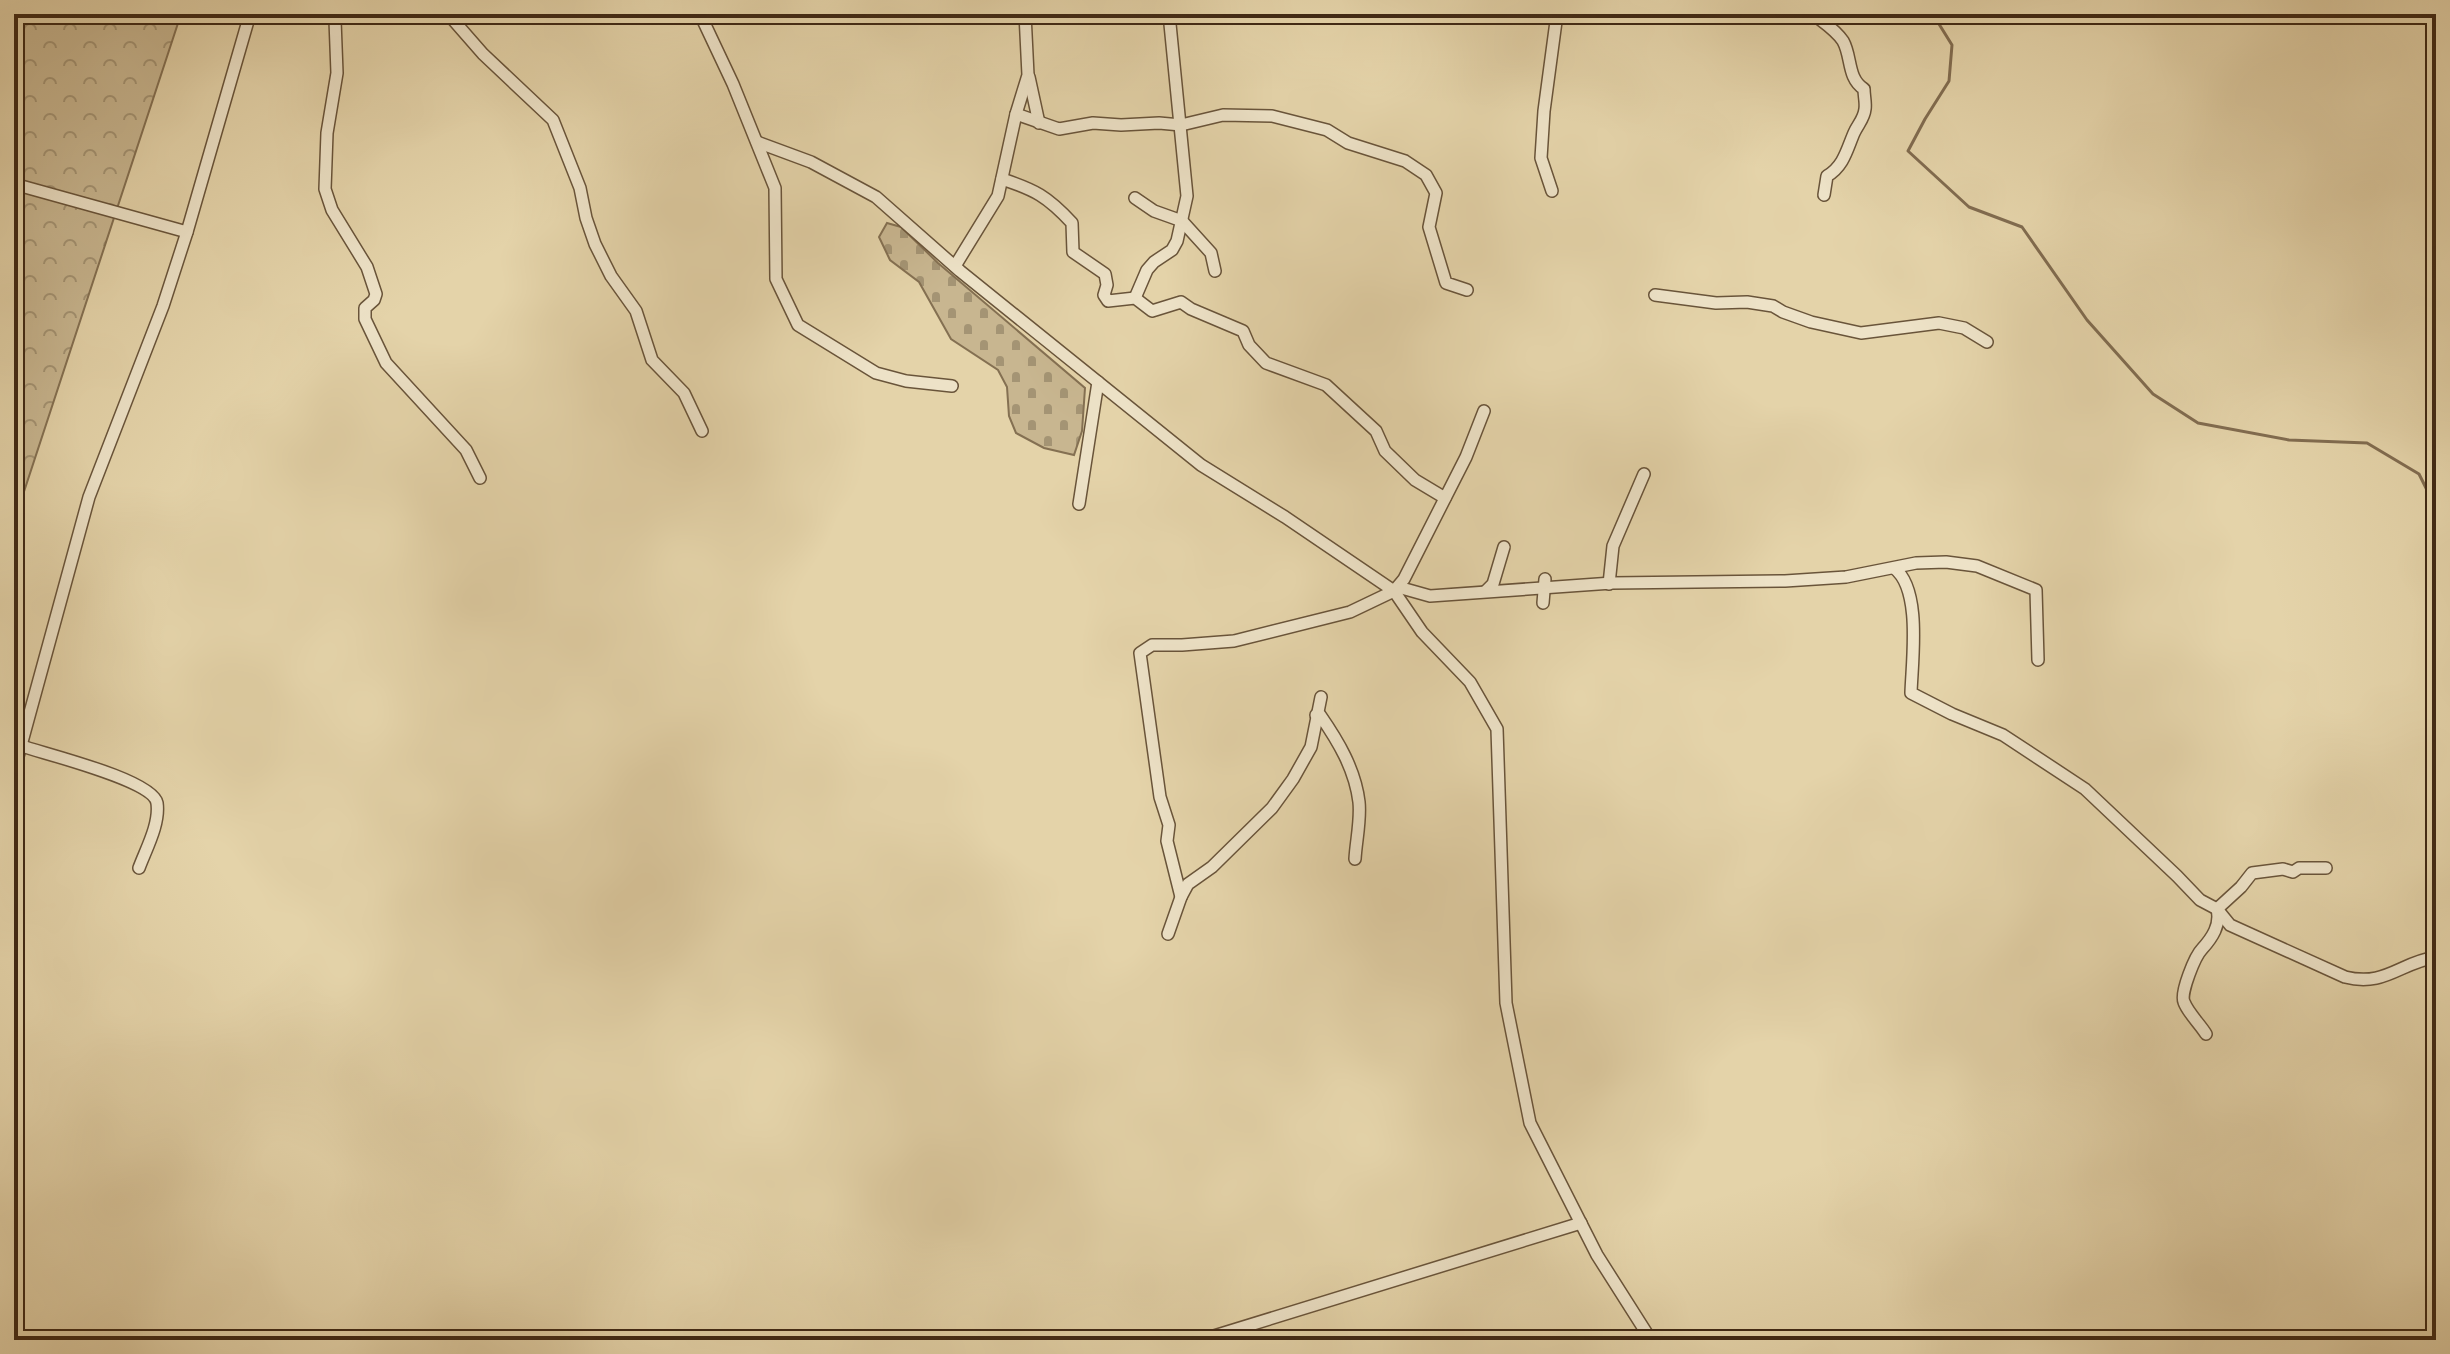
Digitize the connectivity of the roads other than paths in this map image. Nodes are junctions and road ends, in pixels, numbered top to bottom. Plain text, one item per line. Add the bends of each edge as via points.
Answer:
1 (250, 14) edge
2 (448, 14) edge
3 (700, 14) edge
4 (1025, 14) edge
5 (1169, 14) edge
6 (1557, 14) edge
7 (1813, 14) edge
8 (335, 16) edge
9 (1028, 75) junction
10 (1016, 114) junction
11 (1039, 123) junction
12 (1181, 125) junction
13 (757, 142) junction
14 (1002, 179) junction
15 (14, 184) edge
16 (1552, 191) dead end
17 (1824, 195) dead end
18 (1135, 198) dead end
19 (1182, 221) junction
20 (187, 232) junction
21 (955, 266) junction
22 (1215, 271) dead end
23 (1467, 290) dead end
24 (1655, 295) dead end
25 (1135, 298) junction
26 (1987, 342) dead end
27 (1098, 382) junction
28 (952, 386) dead end
29 (1484, 411) dead end
30 (702, 431) dead end
31 (1644, 474) dead end
32 (480, 478) dead end
33 (1445, 498) junction
34 (1079, 504) dead end
35 (1504, 547) dead end
36 (1894, 568) junction
37 (1545, 584) junction
38 (1609, 584) junction
39 (1396, 589) junction
40 (1486, 591) junction
41 (1543, 603) dead end
42 (2038, 660) dead end
43 (1321, 697) dead end
44 (1316, 715) junction
45 (22, 746) junction
46 (14, 771) edge
47 (1355, 859) dead end
48 (139, 868) dead end
49 (2326, 868) dead end
50 (1181, 897) junction
51 (2217, 909) junction
52 (1168, 934) dead end
53 (2436, 957) edge
54 (2206, 1034) dead end
55 (1581, 1223) junction
56 (1201, 1340) edge
57 (1651, 1340) edge

1 - 20 street
2 - 30 street via 553,120 595,244 636,311 652,360 684,393
3 - 13 street
4 - 9 street
5 - 12 street
6 - 16 street via 1541,158
7 - 17 street via 1843,42 1855,84 1865,95 1861,123 1847,155 1827,176
8 - 32 street via 337,73 325,189 376,294 365,308 365,319 386,363 466,450
9 - 10 street
9 - 11 street
10 - 11 street
10 - 14 street
11 - 12 street via 1059,129 1093,123
12 - 19 street via 1187,196
12 - 23 street via 1223,115 1272,116 1327,130 1348,143 1405,161 1426,175 1436,193 1429,227 1446,283
13 - 21 street via 811,162 876,197
13 - 28 street via 775,188 776,279 798,325 876,373
14 - 21 street via 998,196
14 - 25 street via 1034,189 1072,223 1073,252 1105,274 1108,301
15 - 20 street
18 - 19 street
19 - 22 street via 1211,253
19 - 25 street via 1172,250 1147,270
20 - 45 street via 89,497
21 - 27 street
24 - 26 street via 1773,306 1811,322 1861,333 1939,323 1964,328
25 - 33 street via 1152,311 1181,302 1243,331 1266,363 1326,385 1376,431 1385,451 1415,480
27 - 34 street
27 - 39 street via 1201,465
29 - 33 street
31 - 38 street via 1613,546
33 - 39 street
35 - 40 street
36 - 38 street via 1785,581
36 - 42 street via 1946,562 1977,566 2036,590
36 - 51 street via 1909,589 1911,693 2003,735 2085,789 2200,900
37 - 38 street
37 - 40 street
37 - 41 street
39 - 40 street via 1430,596
39 - 50 street via 1350,612 1304,625 1234,641 1152,645 1140,653 1160,797 1169,825 1167,841
39 - 55 street via 1422,632 1470,682 1497,729 1506,1003 1530,1123
43 - 44 street
44 - 47 street via 1335,736 1354,779 1360,804
44 - 50 street via 1311,747 1272,808 1188,884
45 - 46 street
45 - 48 street via 119,776 154,794 156,822
49 - 51 street via 2252,873
50 - 52 street
51 - 53 street via 2237,929 2362,982
51 - 54 street via 2215,930 2183,989 2183,1001
55 - 56 street
55 - 57 street

